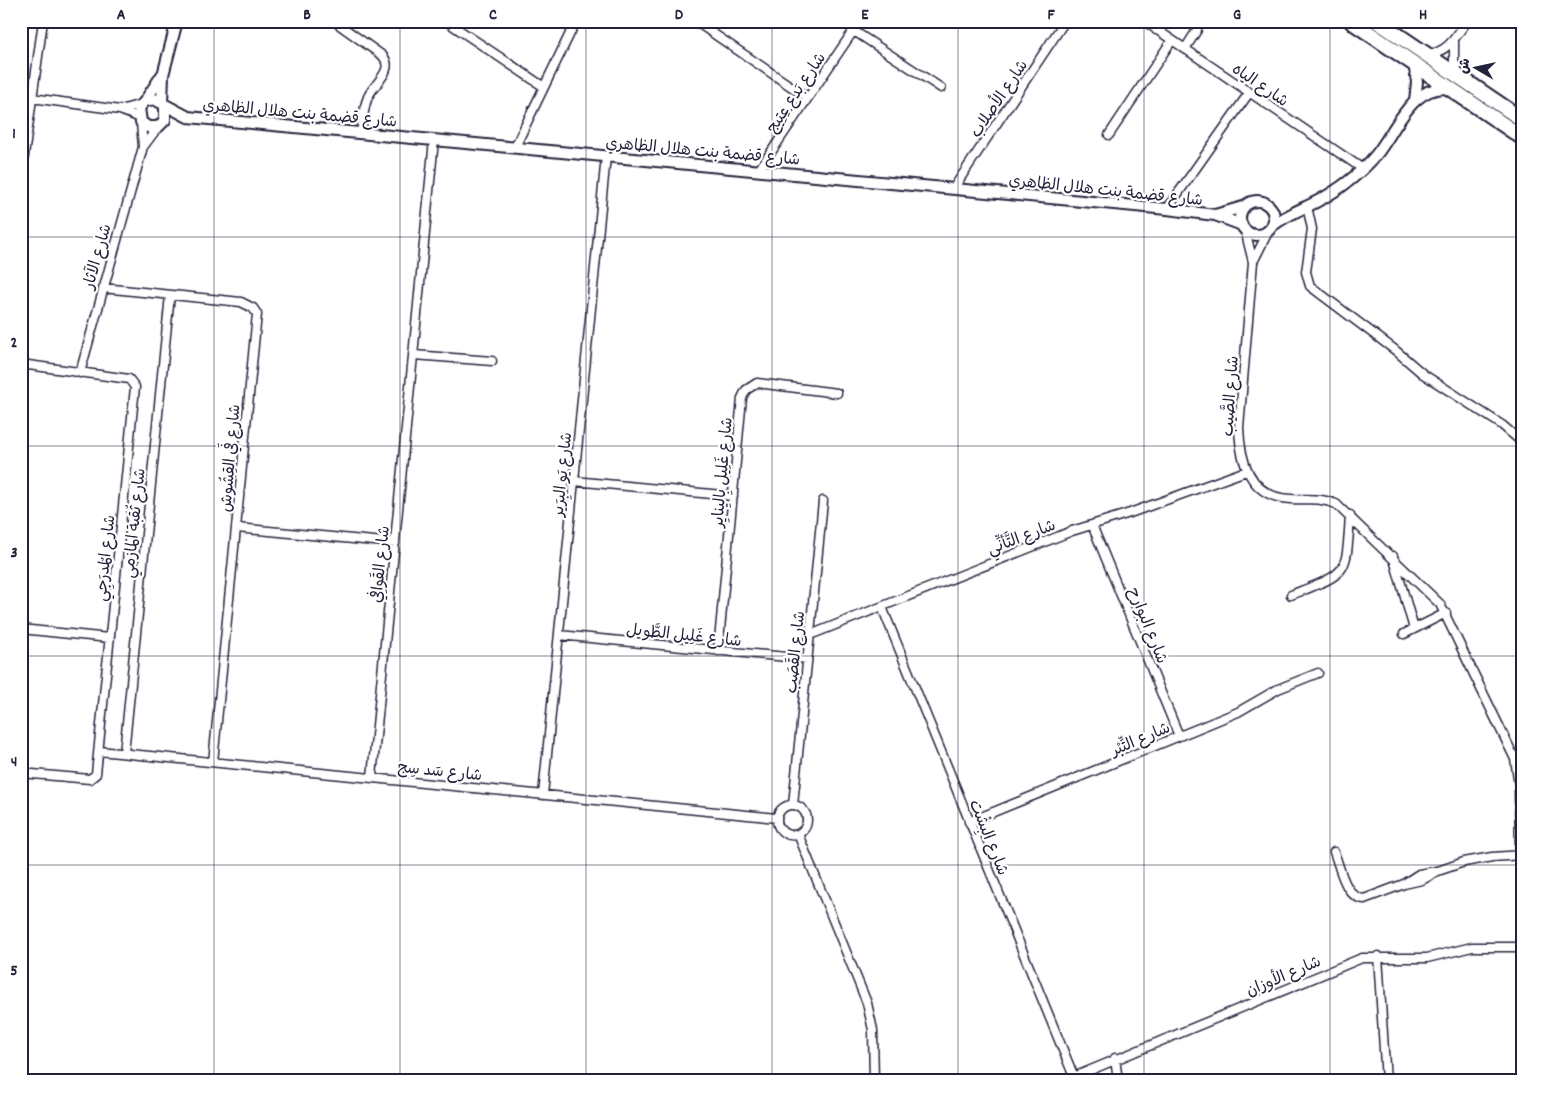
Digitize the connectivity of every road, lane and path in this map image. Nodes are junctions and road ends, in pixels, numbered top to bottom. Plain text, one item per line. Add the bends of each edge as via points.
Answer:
1 (43, 21) edge
2 (177, 21) edge
3 (334, 21) edge
4 (446, 21) edge
5 (576, 21) edge
6 (695, 21) edge
7 (860, 21) edge
8 (1065, 21) edge
9 (1144, 21) edge
10 (1162, 21) edge
11 (1192, 21) edge
12 (1351, 21) edge
13 (1377, 21) edge
14 (1467, 21) edge
15 (1156, 30) junction
16 (854, 31) junction
17 (1454, 39) junction
18 (1172, 40) junction
19 (1186, 49) junction
20 (1425, 54) junction
21 (1414, 63) junction
22 (163, 74) junction
23 (1459, 85) junction
24 (544, 87) junction
25 (941, 88) dead end
26 (1249, 93) junction
27 (32, 98) junction
28 (808, 98) junction
29 (1415, 101) junction
30 (144, 102) junction
31 (164, 105) junction
32 (120, 110) junction
33 (188, 117) junction
34 (140, 119) junction
35 (1523, 120) edge
36 (160, 125) junction
37 (361, 132) junction
38 (1109, 135) dead end
39 (1523, 138) edge
40 (434, 140) junction
41 (143, 147) junction
42 (515, 147) junction
43 (606, 156) junction
44 (1363, 169) junction
45 (759, 170) junction
46 (21, 177) edge
47 (953, 189) junction
48 (1269, 204) junction
49 (1243, 207) junction
50 (1305, 207) junction
51 (1167, 209) junction
52 (1215, 216) junction
53 (1243, 227) junction
54 (1270, 229) junction
55 (1253, 262) junction
56 (103, 288) junction
57 (170, 295) junction
58 (414, 355) junction
59 (492, 361) dead end
60 (21, 364) edge
61 (80, 373) junction
62 (837, 394) dead end
63 (1523, 443) edge
64 (1246, 471) junction
65 (574, 481) junction
66 (733, 496) junction
67 (823, 501) dead end
68 (1350, 516) junction
69 (1092, 524) junction
70 (236, 528) junction
71 (395, 543) junction
72 (1393, 556) junction
73 (1291, 595) dead end
74 (882, 607) junction
75 (1446, 613) junction
76 (21, 629) edge
77 (1414, 629) junction
78 (1404, 634) dead end
79 (810, 635) junction
80 (559, 636) junction
81 (109, 638) junction
82 (718, 651) junction
83 (807, 659) junction
84 (1318, 673) dead end
85 (1179, 736) junction
86 (99, 751) junction
87 (124, 753) junction
88 (213, 762) junction
89 (21, 773) edge
90 (372, 777) junction
91 (543, 795) junction
92 (793, 805) junction
93 (777, 818) junction
94 (969, 822) junction
95 (798, 834) junction
96 (1334, 852) dead end
97 (1521, 855) edge
98 (1523, 947) edge
99 (1378, 956) junction
100 (1115, 1058) junction
101 (1074, 1076) junction
102 (874, 1081) edge
103 (1064, 1081) edge
104 (1118, 1081) edge
105 (1386, 1081) edge

1 - 27 street
2 - 22 street
3 - 37 street via 383,56 387,63 386,71 367,98
4 - 24 street
5 - 24 street
6 - 28 street
7 - 16 street, شارع بَدع عِتِيج
8 - 47 street, شارع الأصلاب
9 - 15 street, شارع الياه
10 - 15 street
11 - 19 street via 1197,30
12 - 21 highway
13 - 20 highway
14 - 17 street
15 - 18 street, شارع الياه
16 - 25 street
16 - 28 street, شارع بَدع عِتِيج
17 - 20 street via 1438,52
17 - 23 street
18 - 19 street, شارع الياه
18 - 38 street
19 - 26 street, شارع الياه
20 - 23 highway
21 - 23 highway
21 - 29 street
22 - 30 street
22 - 31 street
23 - 29 street via 1435,88
23 - 35 highway
23 - 39 highway
24 - 42 street
26 - 44 street, شارع الياه
26 - 51 street
27 - 32 street
27 - 46 street
28 - 45 street, شارع بَدع عِتِيج
29 - 44 street
30 - 31 street via 154,99
30 - 32 street
30 - 34 street
31 - 33 street, شارع قضمة بنت هلال الظاهري
31 - 36 street via 167,115
32 - 34 street
33 - 36 street, شارع قضمة بنت هلال الظاهري
33 - 37 street, شارع قضمة بنت هلال الظاهري
34 - 36 street via 148,127
34 - 41 street, شارع الآثار
36 - 41 street, شارع الآثار
37 - 40 street, شارع قضمة بنت هلال الظاهري
40 - 42 street, شارع قضمة بنت هلال الظاهري
40 - 58 street, شارع القَوافِي
41 - 56 street, شارع الآثار
42 - 43 street, شارع قضمة بنت هلال الظاهري
43 - 45 street, شارع قضمة بنت هلال الظاهري
43 - 65 street, شارع يَو البِرَير
44 - 50 street via 1335,192
45 - 47 street, شارع قضمة بنت هلال الظاهري
47 - 51 street, شارع قضمة بنت هلال الظاهري
48 - 49 street via 1255,200
48 - 50 street via 1282,208
48 - 54 street via 1274,215
49 - 52 street, شارع قضمة بنت هلال الظاهري
49 - 53 street via 1240,219
50 - 54 street
50 - 63 street via 1312,229 1306,272 1310,286 1423,374 1502,425
51 - 52 street, شارع قضمة بنت هلال الظاهري
52 - 53 street, شارع قضمة بنت هلال الظاهري
53 - 54 street via 1254,235
53 - 55 street, شارع الصَّيب
54 - 55 street, شارع الصَّيب
55 - 64 street, شارع الصَّيب via 1239,427 1240,450
56 - 57 street, شارع فَي القِشُوش
56 - 61 street, شارع الآثار
57 - 70 street, شارع فَي القِشُوش via 241,302 253,308 256,314
57 - 87 street, شارع ثُقبة المازمي
58 - 59 street
58 - 71 street, شارع القَوافِي
60 - 61 street, شارع المُدرَجِي
61 - 81 street, شارع المُدرَجِي via 129,379 135,387
62 - 66 street, شارع غَلِيل بِاليِنايِر via 764,383 746,390 740,406
64 - 68 street, شارع الصَّيب via 1258,488 1270,494 1282,499 1327,500
64 - 69 street, شارع التَّأنِّي
65 - 66 street
65 - 80 street, شارع يَو البِرَير
66 - 82 street, شارع غَلِيل بِاليِنايِر
67 - 79 street, شارع القَصَب
68 - 72 street, شارع الصَّيب
68 - 73 street via 1344,567 1332,579
69 - 74 street, شارع التَّأنِّي
69 - 85 street, شارع البوارح
70 - 71 street
70 - 88 street, شارع فَي القِشُوش
71 - 90 street, شارع القَوافِي
72 - 75 street, شارع الصَّيب via 1435,597
72 - 77 street
74 - 79 street, شارع التَّأنِّي
74 - 94 street, شارع البِشْت
75 - 77 street
75 - 97 street, شارع الصَّيب via 1515,759
76 - 81 street
77 - 78 street
79 - 83 street, شارع القَصَب
80 - 82 street, شارع غَلِيل الطَّويل
80 - 91 street, شارع يَو البِرَير
81 - 86 street, شارع المُدرَجِي
82 - 83 street, شارع غَلِيل الطَّويل
83 - 92 street, شارع القَصَب
84 - 85 street, شارع التِّبْر
85 - 94 street, شارع التِّبْر
86 - 87 street, شارع سَد سِج
86 - 89 street, شارع المُدرَجِي via 96,774 90,779
87 - 88 street, شارع سَد سِج
88 - 90 street, شارع سَد سِج
90 - 91 street, شارع سَد سِج
91 - 93 street, شارع سَد سِج
92 - 93 street via 784,807
92 - 95 street via 801,808 807,820 805,828
93 - 95 street via 783,832
94 - 101 street, شارع البِشْت
95 - 102 street via 867,1003 873,1030
96 - 97 street via 1350,893 1359,899 1478,859
98 - 99 street, شارع الأوزان via 1472,948 1419,958
99 - 100 street, شارع الأوزان via 1354,960
99 - 105 street
100 - 101 street, شارع الأوزان
100 - 104 street
101 - 103 street, شارع الأوزان

